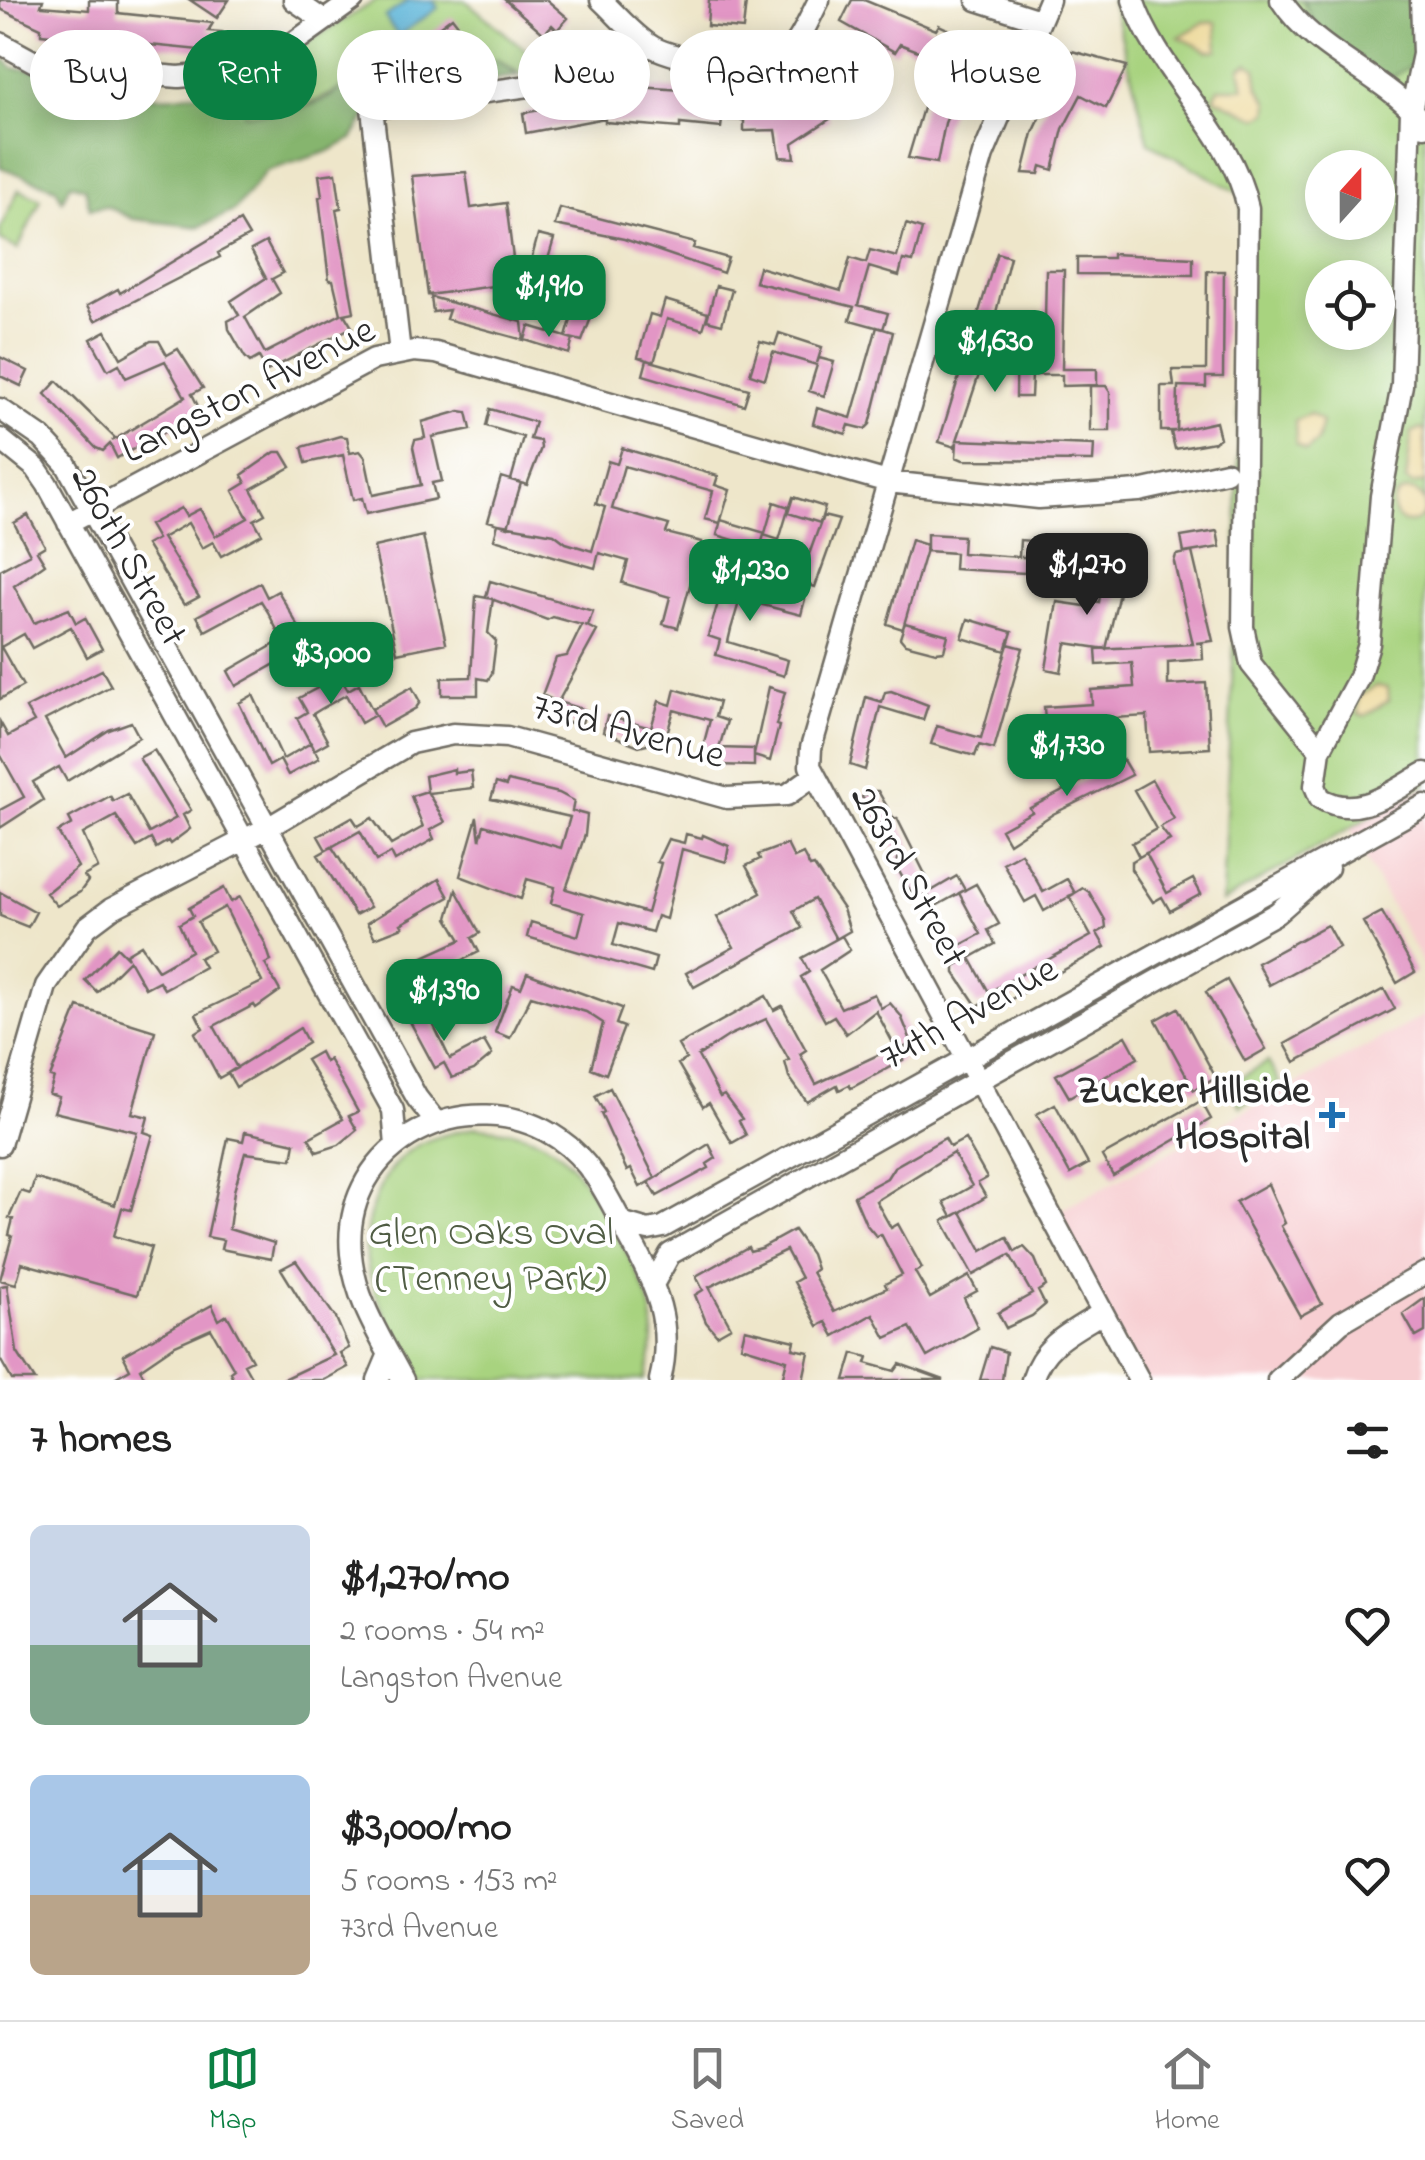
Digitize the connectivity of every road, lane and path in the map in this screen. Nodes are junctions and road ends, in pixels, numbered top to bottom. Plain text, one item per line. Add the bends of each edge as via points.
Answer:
1 (294, 0) edge
2 (354, 0) edge
3 (601, 0) edge
4 (819, 0) edge
5 (977, 0) edge
6 (1049, 0) edge
7 (1133, 0) edge
8 (1281, 0) edge
9 (1421, 0) edge
10 (323, 20) junction
11 (1039, 20) junction
12 (651, 46) junction
13 (9, 49) edge
14 (1418, 119) edge
15 (400, 353) junction
16 (0, 409) edge
17 (0, 439) edge
18 (1226, 472) dead end
19 (888, 482) junction
20 (94, 510) junction
21 (68, 522) junction
22 (1320, 750) junction
23 (1425, 773) edge
24 (812, 777) junction
25 (1425, 805) edge
26 (269, 827) junction
27 (242, 842) junction
28 (1351, 846) junction
29 (966, 1058) junction
30 (978, 1082) junction
31 (4, 1112) edge
32 (435, 1121) junction
33 (0, 1145) edge
34 (396, 1146) junction
35 (621, 1222) junction
36 (1425, 1272) edge
37 (654, 1281) junction
38 (1102, 1313) junction
39 (389, 1354) junction
40 (378, 1380) edge
41 (403, 1380) edge
42 (660, 1380) edge
43 (1032, 1380) edge
44 (1139, 1380) edge
45 (1278, 1380) edge

1 - 10 street
2 - 10 street
3 - 12 street
4 - 12 street via 781,59 760,66 682,59
5 - 11 street
6 - 11 street
7 - 22 street via 1242,180 1248,208 1243,627 1251,664
8 - 14 street via 1312,38
9 - 14 street
10 - 13 street via 278,54 232,72 160,75 42,66
11 - 19 street via 983,154
12 - 15 street via 536,85 372,108
14 - 22 street via 1402,386 1380,496 1368,644 1359,677
15 - 19 street, Langston Avenue via 436,353
15 - 20 street, Langston Avenue via 374,359
16 - 20 street, 260th Street via 42,438
17 - 21 street, 260th Street via 36,468
18 - 19 street, Langston Avenue via 1140,491 1040,498
19 - 24 street via 811,748
20 - 21 street, Langston Avenue
20 - 26 street, 260th Street
21 - 27 street, 260th Street
22 - 23 street via 1320,798 1346,808 1361,808
24 - 26 street, 73rd Avenue via 787,795 727,798 507,737 453,734 411,744
24 - 29 street, 263rd Street
25 - 28 street, 74th Avenue
26 - 27 street, 73rd Avenue
26 - 32 street, 260th Street via 416,1098
27 - 31 street, 73rd Avenue via 111,908 73,942 46,986
27 - 34 street, 260th Street via 393,1110
28 - 29 street, 74th Avenue
28 - 30 street, 74th Avenue via 1277,913
29 - 30 street, 263rd Street
29 - 35 street, 74th Avenue via 663,1227
30 - 37 street, 74th Avenue via 670,1254
30 - 38 street, 263rd Street
31 - 33 street, 73rd Avenue
32 - 34 street
32 - 35 street via 492,1116 539,1128 590,1169
34 - 39 street via 358,1201 350,1250 363,1304
35 - 37 street
36 - 45 street via 1341,1322
37 - 42 street via 665,1318
38 - 43 street via 1054,1342
38 - 44 street, 263rd Street
39 - 40 street
39 - 41 street

